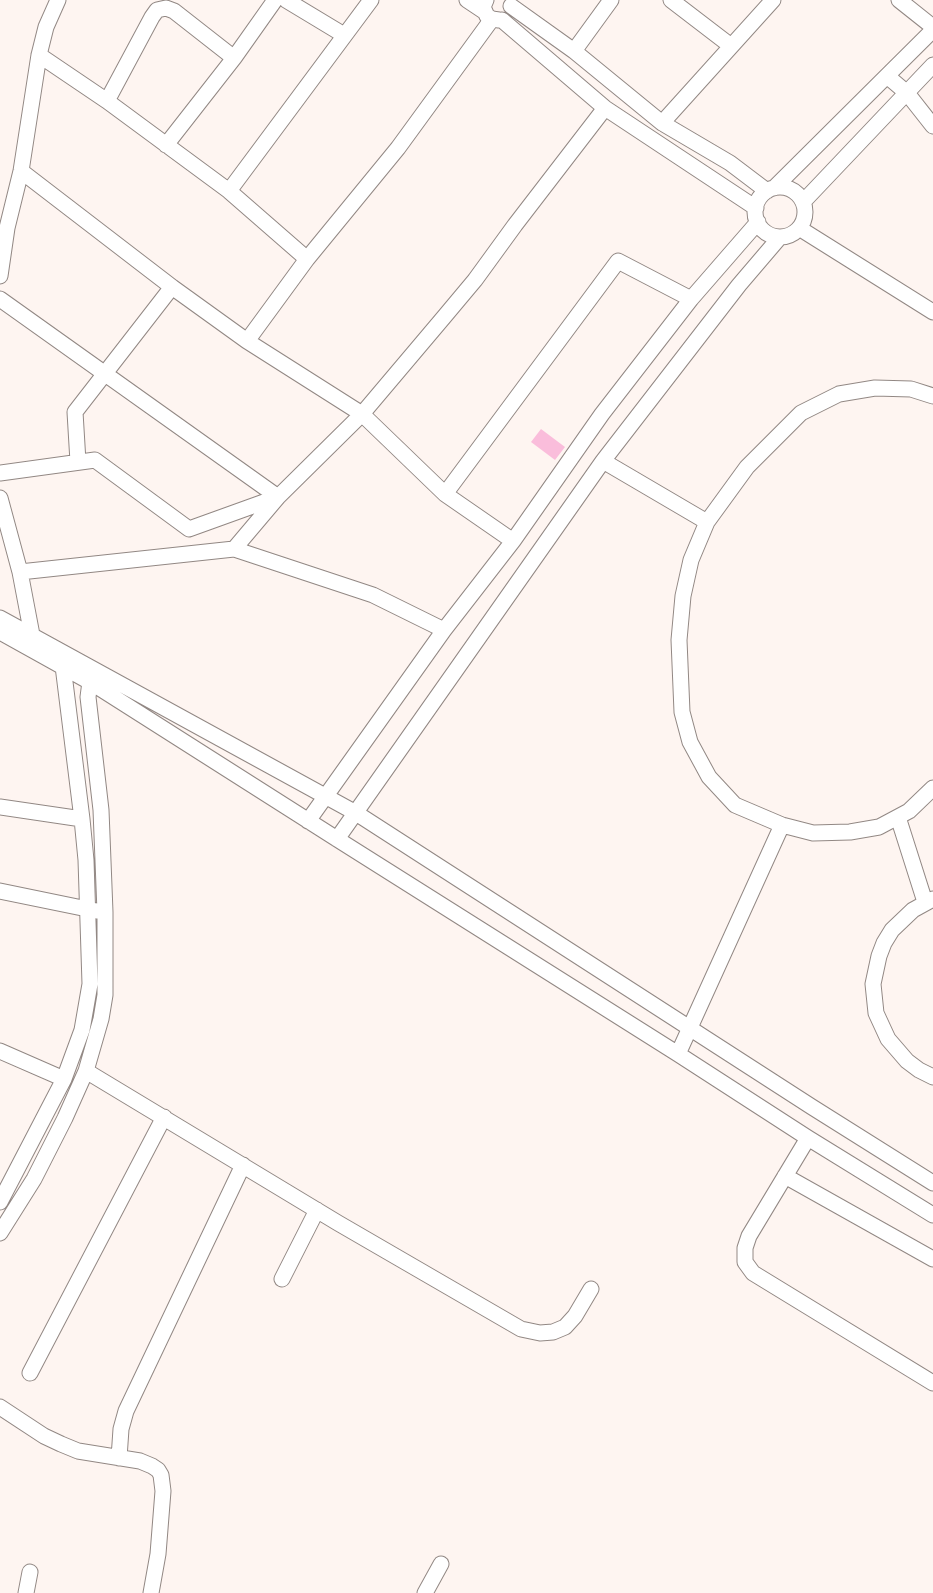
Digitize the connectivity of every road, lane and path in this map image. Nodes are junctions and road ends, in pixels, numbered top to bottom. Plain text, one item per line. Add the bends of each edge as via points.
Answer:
1 (275, 0) edge
2 (286, 0) edge
3 (372, 0) edge
4 (466, 0) edge
5 (611, 0) edge
6 (672, 0) edge
7 (773, 0) edge
8 (899, 0) edge
9 (55, 1) edge
10 (510, 3) edge
11 (491, 13) edge
12 (933, 28) edge
13 (344, 35) junction
14 (731, 46) junction
15 (573, 51) junction
16 (39, 55) junction
17 (234, 58) junction
18 (933, 65) edge
19 (887, 76) junction
20 (906, 93) junction
21 (107, 101) junction
22 (605, 108) junction
23 (662, 123) junction
24 (933, 126) edge
25 (166, 145) junction
26 (21, 171) junction
27 (770, 190) junction
28 (229, 191) junction
29 (803, 202) junction
30 (757, 215) junction
31 (3, 226) edge
32 (799, 228) junction
33 (780, 237) junction
34 (306, 258) junction
35 (0, 276) edge
36 (172, 287) junction
37 (0, 299) edge
38 (691, 299) junction
39 (933, 312) edge
40 (247, 341) junction
41 (105, 374) junction
42 (930, 392) edge
43 (362, 414) junction
44 (603, 461) junction
45 (78, 462) junction
46 (0, 472) edge
47 (445, 494) junction
48 (278, 497) junction
49 (0, 498) edge
50 (707, 522) junction
51 (513, 541) junction
52 (234, 549) junction
53 (20, 573) junction
54 (0, 618) edge
55 (444, 630) junction
56 (0, 632) edge
57 (32, 635) junction
58 (64, 660) junction
59 (91, 675) junction
60 (933, 788) edge
61 (326, 798) junction
62 (0, 807) edge
63 (356, 813) junction
64 (898, 817) junction
65 (82, 819) junction
66 (308, 821) junction
67 (782, 825) junction
68 (337, 839) junction
69 (0, 891) edge
70 (929, 901) edge
71 (87, 909) junction
72 (105, 912) junction
73 (690, 1028) junction
74 (0, 1051) edge
75 (678, 1054) junction
76 (87, 1071) junction
77 (933, 1077) edge
78 (64, 1079) junction
79 (164, 1117) junction
80 (807, 1138) junction
81 (243, 1165) junction
82 (785, 1176) junction
83 (933, 1183) edge
84 (2, 1193) edge
85 (317, 1210) junction
86 (933, 1215) edge
87 (0, 1233) edge
88 (933, 1259) edge
89 (282, 1279) dead end
90 (591, 1289) dead end
91 (30, 1372) dead end
92 (933, 1383) edge
93 (0, 1407) edge
94 (119, 1458) junction
95 (441, 1564) dead end
96 (30, 1572) dead end
97 (26, 1593) edge
98 (151, 1593) edge
99 (425, 1593) edge

1 - 17 street
2 - 13 street
3 - 13 street
4 - 11 street
5 - 15 street
6 - 14 street
7 - 14 street
8 - 12 street
9 - 16 street
10 - 11 street via 507,17
10 - 15 street
11 - 22 street
11 - 34 street via 398,148
12 - 19 street
13 - 28 street
14 - 23 street
15 - 23 street
16 - 21 street
16 - 26 street
17 - 21 street via 174,11 157,10
17 - 25 street
18 - 20 street
19 - 20 street
19 - 27 street
20 - 24 street
20 - 29 street
21 - 25 street
22 - 30 street
22 - 43 street via 475,280
23 - 27 street
25 - 28 street
26 - 31 street
26 - 36 street
27 - 29 street via 781,187 794,191
27 - 30 street via 762,196
28 - 34 street
29 - 32 street via 805,216
30 - 33 street via 767,233
30 - 38 street
31 - 35 street
32 - 33 street
32 - 39 street
33 - 44 street
34 - 40 street
36 - 40 street
36 - 41 street
37 - 41 street
38 - 47 street via 618,261
38 - 51 street via 602,414
40 - 43 street
41 - 45 street via 75,412
41 - 48 street
42 - 50 street via 875,388 839,394 801,412 747,467
43 - 47 street
43 - 48 street
44 - 50 street
44 - 63 street
45 - 46 street
45 - 48 street via 95,460 189,529
47 - 51 street
48 - 52 street
49 - 53 street
50 - 67 street via 683,596 679,640 682,712 690,742 709,777 735,805
51 - 55 street
52 - 53 street
52 - 55 street via 374,595
53 - 57 street
54 - 57 street
55 - 61 street
56 - 58 street
57 - 58 street
58 - 59 street
58 - 65 street
59 - 61 street
59 - 66 street
59 - 72 street via 89,707 101,810
60 - 64 street
61 - 63 street
61 - 66 street
62 - 65 street
63 - 68 street
63 - 73 street
64 - 67 street via 879,827 850,832 813,833
64 - 70 street
65 - 71 street
66 - 68 street
67 - 73 street
68 - 75 street
69 - 71 street
70 - 77 street via 902,919 884,943 875,970 874,999 888,1039 907,1061
71 - 72 street
71 - 78 street via 90,984 82,1030
72 - 76 street via 105,996
73 - 75 street
73 - 83 street
74 - 78 street
75 - 80 street
76 - 79 street
76 - 87 street via 34,1179
78 - 84 street
79 - 81 street
79 - 91 street
80 - 82 street
80 - 86 street
81 - 85 street
81 - 94 street via 126,1410
82 - 88 street
82 - 92 street via 749,1236 745,1262 753,1273
85 - 89 street
85 - 90 street via 521,1329 540,1333 565,1326
93 - 94 street via 44,1436 78,1451
94 - 98 street via 140,1461 160,1475 163,1491
95 - 99 street
96 - 97 street

